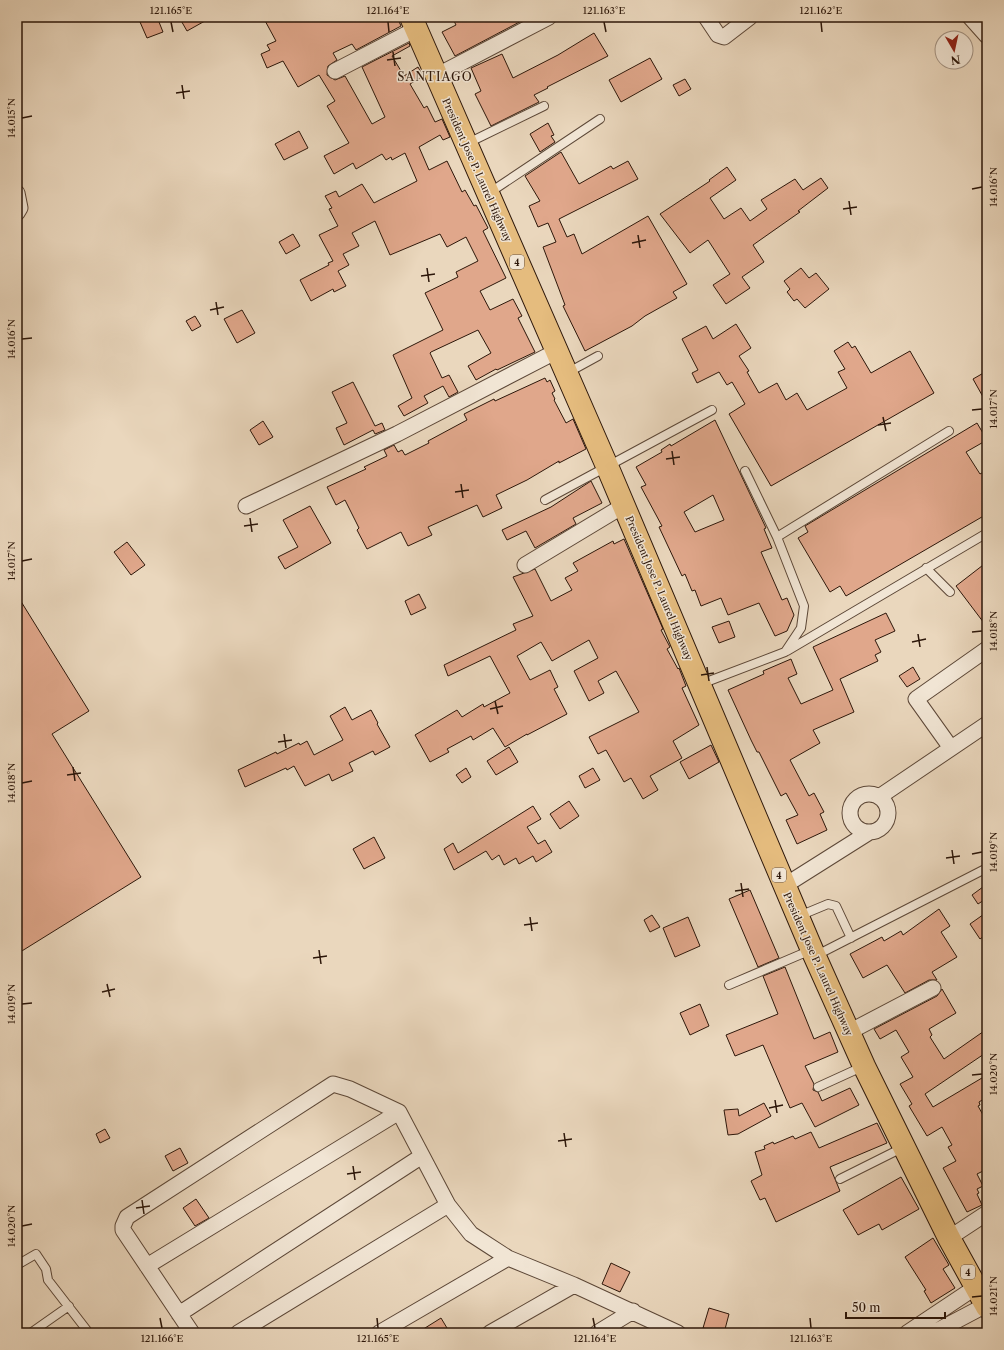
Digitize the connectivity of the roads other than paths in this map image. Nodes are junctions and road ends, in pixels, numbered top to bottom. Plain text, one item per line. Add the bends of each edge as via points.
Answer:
1 (549, 17) edge
2 (706, 17) edge
3 (750, 17) edge
4 (970, 17) edge
5 (414, 23) edge
6 (987, 36) edge
7 (335, 71) dead end
8 (436, 76) junction
9 (544, 106) dead end
10 (600, 120) dead end
11 (466, 144) junction
12 (17, 193) edge
13 (487, 194) junction
14 (17, 212) edge
15 (557, 352) junction
16 (598, 356) dead end
17 (566, 374) junction
18 (712, 410) dead end
19 (949, 430) dead end
20 (607, 466) junction
21 (745, 471) dead end
22 (545, 500) dead end
23 (246, 506) dead end
24 (623, 506) junction
25 (987, 533) edge
26 (777, 537) junction
27 (525, 565) dead end
28 (926, 568) junction
29 (950, 592) dead end
30 (987, 649) edge
31 (785, 652) junction
32 (700, 685) junction
33 (987, 724) edge
34 (951, 748) junction
35 (879, 797) junction
36 (868, 833) junction
37 (987, 868) edge
38 (784, 886) junction
39 (798, 917) junction
40 (851, 938) junction
41 (814, 953) junction
42 (729, 985) dead end
43 (933, 988) dead end
44 (849, 1032) junction
45 (864, 1066) junction
46 (818, 1087) dead end
47 (399, 1112) junction
48 (904, 1147) junction
49 (422, 1156) junction
50 (840, 1179) dead end
51 (448, 1205) junction
52 (987, 1213) edge
53 (949, 1238) junction
54 (508, 1258) junction
55 (17, 1265) edge
56 (147, 1266) junction
57 (574, 1285) junction
58 (983, 1300) edge
59 (69, 1306) junction
60 (633, 1311) junction
61 (179, 1314) junction
62 (928, 1328) edge
63 (32, 1332) dead end
64 (89, 1333) edge
65 (192, 1333) edge
66 (238, 1333) edge
67 (379, 1333) edge
68 (490, 1333) edge
69 (597, 1333) edge
70 (678, 1333) edge
71 (907, 1333) edge

1 - 8 street
2 - 3 street via 718,35 724,37
4 - 6 street
5 - 7 street
5 - 8 highway, President Jose P. Laurel Highway / 4
8 - 11 highway, President Jose P. Laurel Highway / 4
9 - 11 lane
10 - 13 lane
11 - 13 highway, President Jose P. Laurel Highway / 4
12 - 14 street via 20,208
13 - 15 highway, President Jose P. Laurel Highway / 4
15 - 17 highway, President Jose P. Laurel Highway / 4
15 - 23 street via 397,434
16 - 17 lane
17 - 20 highway, President Jose P. Laurel Highway / 4
18 - 20 lane
19 - 26 lane
20 - 22 lane
20 - 24 highway, President Jose P. Laurel Highway / 4
21 - 26 lane
24 - 27 street
24 - 32 highway, President Jose P. Laurel Highway / 4
25 - 28 lane
26 - 31 lane via 804,606 801,628
28 - 29 lane
28 - 31 lane
30 - 34 street via 916,700
31 - 32 lane
32 - 38 highway, President Jose P. Laurel Highway / 4
33 - 34 street
34 - 35 street
35 - 36 street via 888,808 887,820 880,830
35 - 36 street via 863,795 852,803 850,809 849,816 856,828
36 - 38 street
37 - 40 lane
38 - 39 highway, President Jose P. Laurel Highway / 4
39 - 40 lane via 828,904 836,906
39 - 41 highway, President Jose P. Laurel Highway / 4
40 - 41 lane
41 - 42 lane
41 - 44 highway, President Jose P. Laurel Highway / 4
43 - 44 street
44 - 45 highway, President Jose P. Laurel Highway / 4
45 - 46 lane
45 - 48 highway, President Jose P. Laurel Highway / 4
47 - 49 street
47 - 56 street
47 - 56 street via 350,1089 333,1084 127,1218 122,1226 123,1230
48 - 50 lane
48 - 53 highway, President Jose P. Laurel Highway / 4
49 - 51 street
49 - 61 street
51 - 54 street via 472,1234
51 - 66 street
52 - 53 street
53 - 58 highway, President Jose P. Laurel Highway / 4
54 - 57 street
54 - 67 street
55 - 59 lane via 36,1254 46,1269 48,1280
56 - 61 street
57 - 60 street
57 - 68 street
58 - 62 street
58 - 62 street
59 - 63 lane
59 - 64 lane
60 - 69 street
60 - 70 street
61 - 65 street
62 - 71 street

